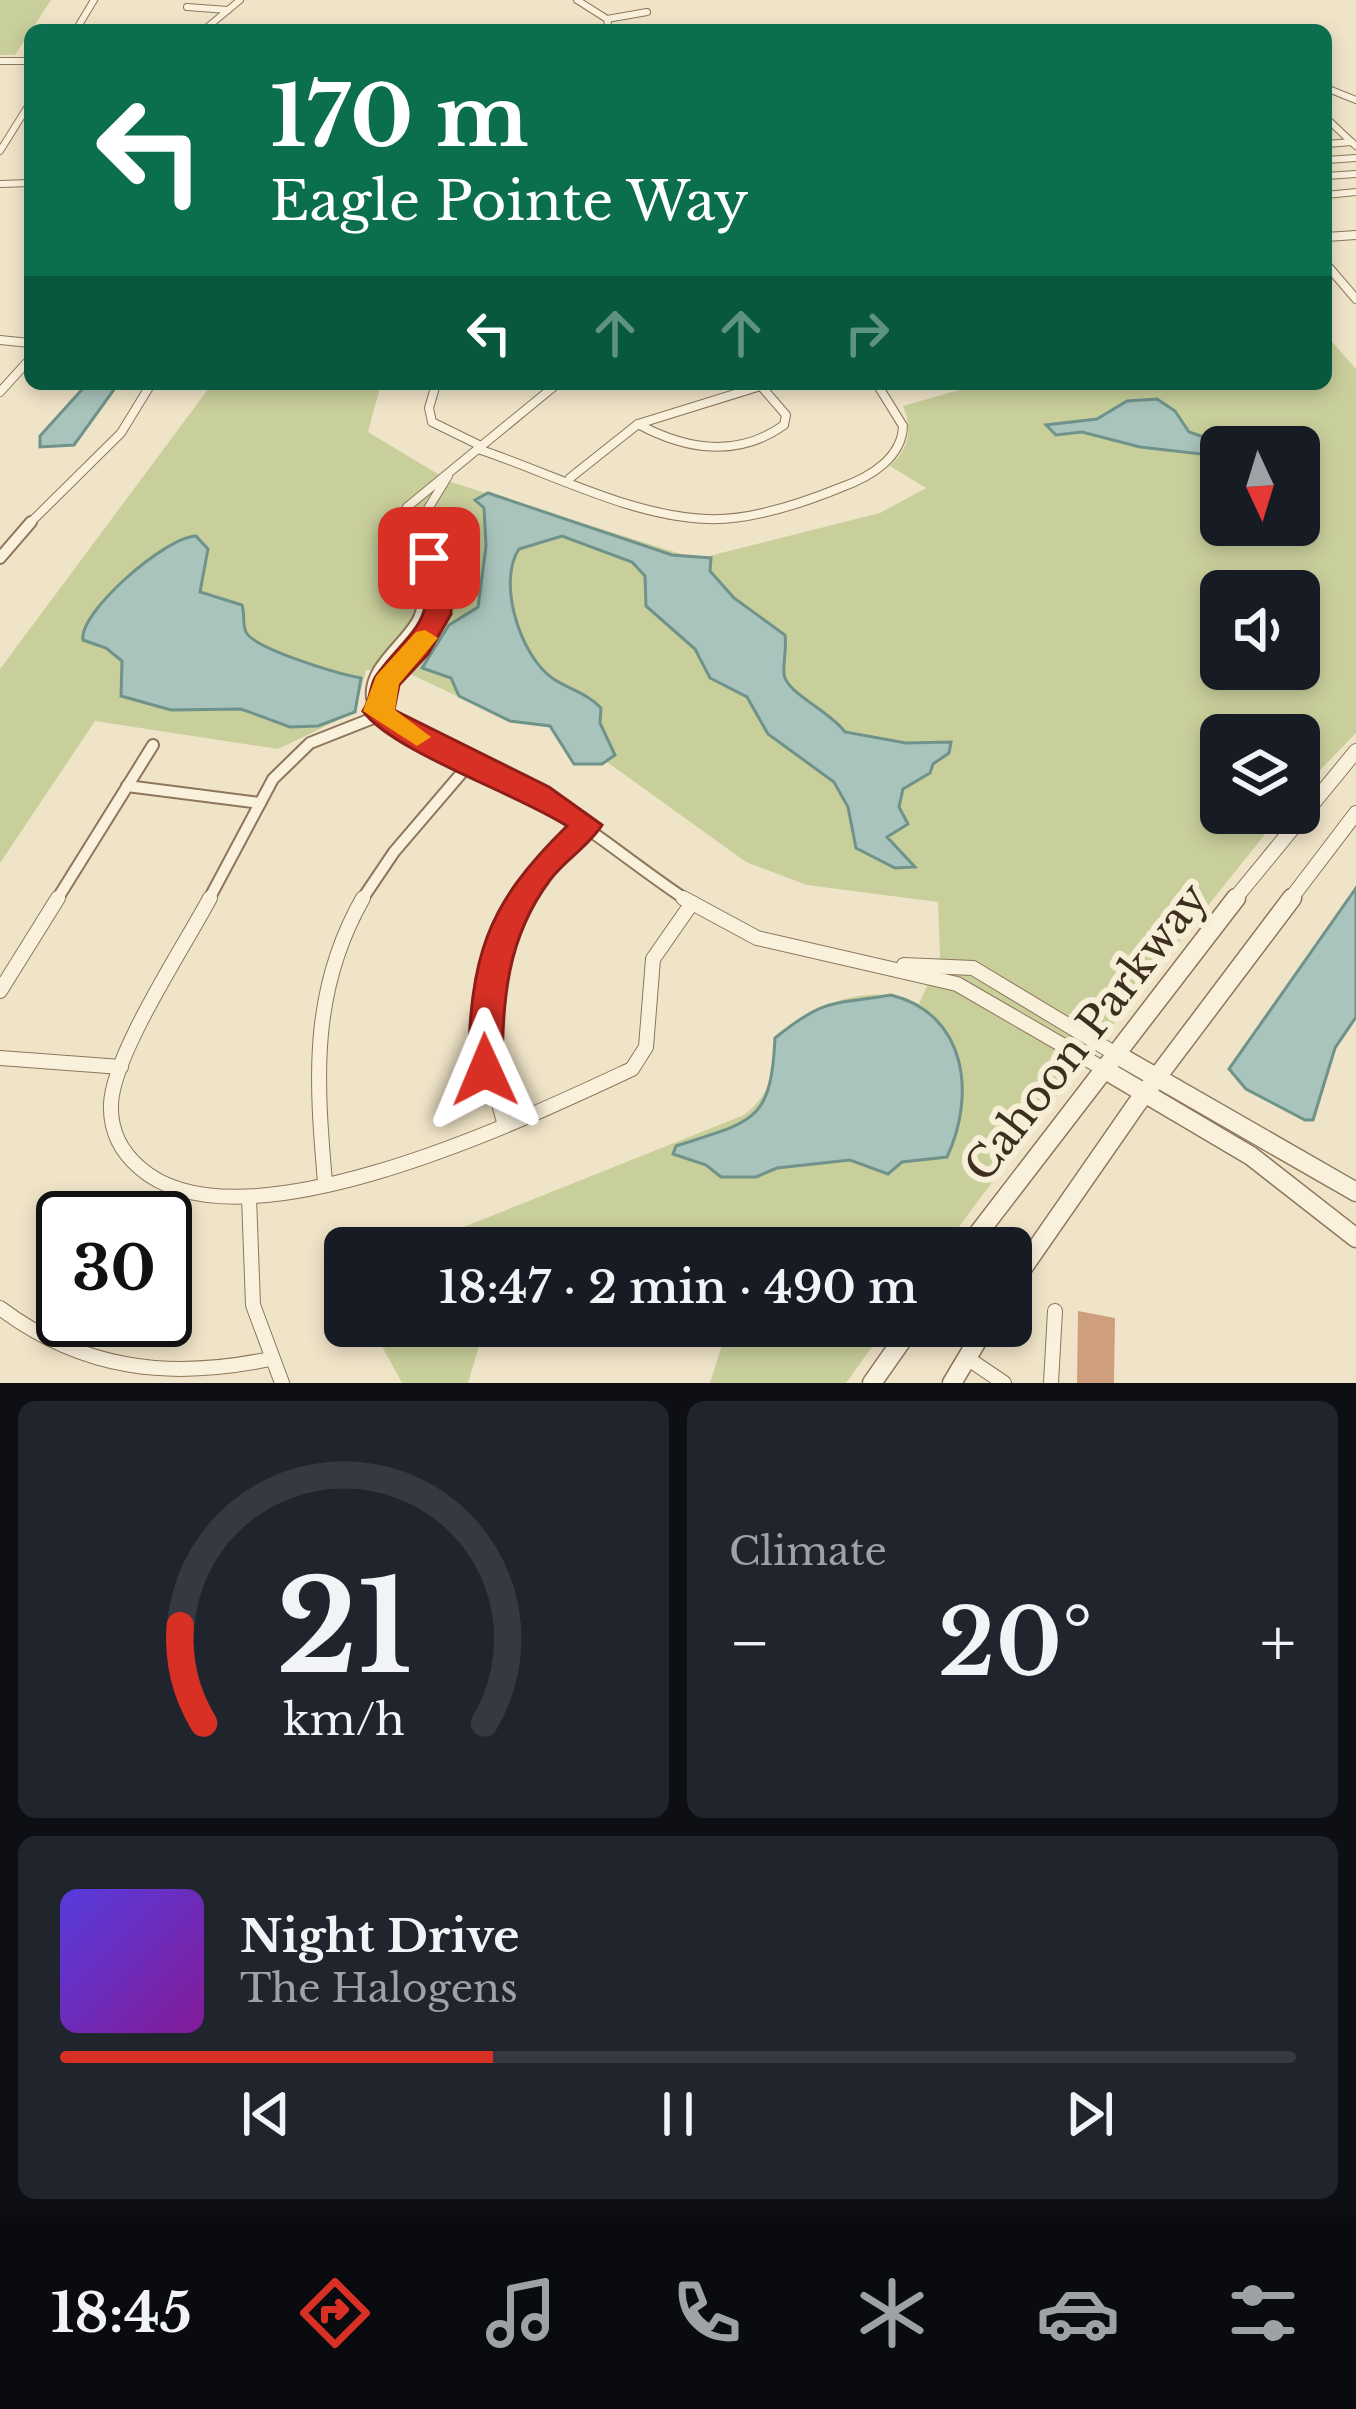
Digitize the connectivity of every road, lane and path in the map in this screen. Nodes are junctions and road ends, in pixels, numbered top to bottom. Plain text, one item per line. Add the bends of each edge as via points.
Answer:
1 (240, 0) edge
2 (577, 0) edge
3 (187, 7) dead end
4 (228, 10) junction
5 (646, 12) dead end
6 (607, 19) junction
7 (211, 24) edge
8 (608, 24) edge
9 (24, 114) edge
10 (1332, 124) edge
11 (1354, 144) edge
12 (0, 152) edge
13 (1332, 271) edge
14 (1356, 299) edge
15 (24, 366) edge
16 (147, 390) edge
17 (434, 390) edge
18 (548, 390) edge
19 (748, 390) edge
20 (767, 390) edge
21 (882, 390) edge
22 (0, 392) edge
23 (638, 424) junction
24 (480, 447) junction
25 (450, 472) junction
26 (571, 478) junction
27 (0, 558) edge
28 (379, 713) junction
29 (153, 745) dead end
30 (1356, 751) edge
31 (471, 762) junction
32 (127, 786) junction
33 (260, 803) junction
34 (1356, 812) edge
35 (587, 825) junction
36 (692, 903) junction
37 (894, 966) junction
38 (0, 991) edge
39 (0, 1058) edge
40 (1108, 1060) junction
41 (121, 1067) junction
42 (1151, 1086) junction
43 (504, 1122) junction
44 (325, 1183) junction
45 (1356, 1192) edge
46 (249, 1197) junction
47 (983, 1227) edge
48 (1356, 1238) edge
49 (1032, 1255) edge
50 (0, 1307) edge
51 (1055, 1310) dead end
52 (897, 1347) edge
53 (974, 1347) edge
54 (967, 1358) junction
55 (270, 1359) junction
56 (282, 1383) edge
57 (872, 1383) edge
58 (952, 1383) edge
59 (1004, 1383) edge
60 (1051, 1383) edge

1 - 4 street
2 - 6 street
3 - 4 street
4 - 7 street
5 - 6 street
6 - 8 street
9 - 12 street
10 - 11 street
13 - 14 street
15 - 22 street
16 - 27 street via 110,444 40,507
17 - 24 street via 432,422
18 - 24 street
19 - 23 street
20 - 23 street via 787,418 764,437 704,448
21 - 26 street via 902,415 902,440 875,470 823,494 708,519
23 - 26 street
24 - 25 street
24 - 26 street
25 - 28 street via 417,522 440,583 438,614 386,682
25 - 28 street via 413,498 402,519 424,606 378,674 371,695
28 - 31 street
28 - 33 street via 310,743 273,778
29 - 32 street
30 - 40 street, Cahoon Parkway
31 - 35 street
31 - 44 street via 394,847 334,963 317,1031
32 - 33 street
32 - 38 street
33 - 41 street
34 - 42 street
35 - 36 street
35 - 43 street via 518,903 495,956 483,1046
36 - 37 street via 756,938
36 - 43 street via 650,965 650,1038 641,1061
37 - 40 street via 962,987
37 - 40 street via 973,968
39 - 41 street
40 - 42 street
40 - 47 street, Cahoon Parkway
41 - 46 street via 110,1114 139,1169 180,1192
42 - 45 street
42 - 48 street
42 - 49 street
43 - 44 street
44 - 46 street
46 - 55 street via 251,1287
50 - 55 street via 72,1352 128,1370 194,1375
51 - 60 street
52 - 57 street
53 - 54 street
54 - 58 street
54 - 59 street
55 - 56 street

